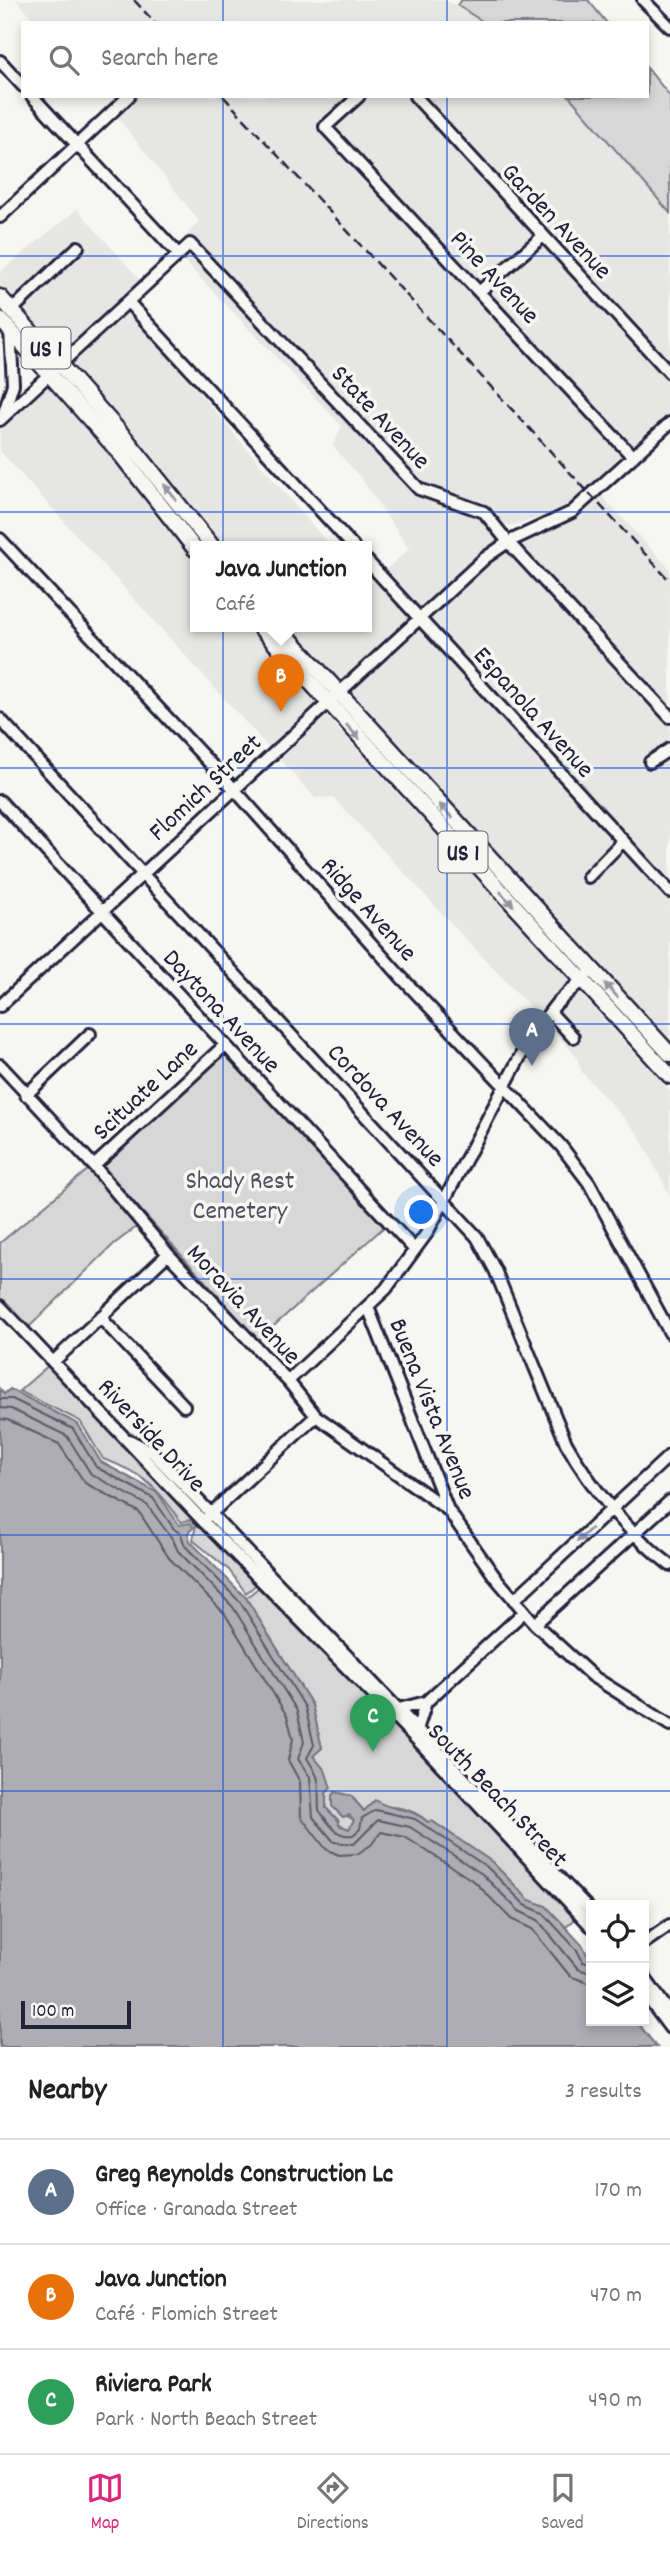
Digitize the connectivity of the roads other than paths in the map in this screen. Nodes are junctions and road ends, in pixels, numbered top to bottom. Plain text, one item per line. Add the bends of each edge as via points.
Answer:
1 (643, 0) edge
2 (670, 27) edge
3 (0, 61) edge
4 (21, 84) edge
5 (34, 98) edge
6 (128, 98) edge
7 (357, 98) edge
8 (417, 98) edge
9 (77, 145) junction
10 (0, 217) edge
11 (542, 237) junction
12 (78, 247) dead end
13 (179, 255) junction
14 (480, 292) junction
15 (0, 297) edge
16 (128, 303) junction
17 (12, 310) junction
18 (5, 324) edge
19 (13, 366) junction
20 (0, 367) edge
21 (56, 369) junction
22 (670, 373) edge
23 (1, 420) edge
24 (670, 423) edge
25 (633, 457) junction
26 (0, 539) edge
27 (208, 541) edge
28 (348, 541) edge
29 (508, 542) junction
30 (190, 543) edge
31 (372, 566) edge
32 (420, 618) junction
33 (265, 632) edge
34 (282, 632) edge
35 (332, 698) junction
36 (670, 718) edge
37 (0, 719) edge
38 (670, 749) edge
39 (650, 762) dead end
40 (234, 789) junction
41 (0, 801) edge
42 (623, 841) junction
43 (142, 874) junction
44 (588, 877) dead end
45 (670, 892) edge
46 (102, 911) junction
47 (587, 974) junction
48 (0, 1006) edge
49 (550, 1012) junction
50 (90, 1034) dead end
51 (573, 1037) dead end
52 (225, 1045) junction
53 (670, 1054) edge
54 (0, 1065) edge
55 (670, 1076) edge
56 (504, 1084) junction
57 (26, 1095) junction
58 (94, 1166) junction
59 (445, 1200) junction
60 (414, 1249) junction
61 (168, 1254) junction
62 (0, 1306) edge
63 (368, 1307) junction
64 (100, 1317) junction
65 (670, 1333) edge
66 (53, 1362) junction
67 (288, 1381) junction
68 (184, 1406) dead end
69 (316, 1416) junction
70 (670, 1455) edge
71 (670, 1501) edge
72 (613, 1508) junction
73 (448, 1510) junction
74 (207, 1518) junction
75 (636, 1533) junction
76 (670, 1565) edge
77 (514, 1600) junction
78 (524, 1612) junction
79 (535, 1624) junction
80 (426, 1702) junction
81 (394, 1710) junction
82 (669, 1725) edge
83 (416, 1733) junction
84 (586, 1906) edge
85 (586, 1920) edge
86 (670, 1925) edge
87 (649, 1939) edge
88 (649, 1984) edge
89 (649, 2000) edge
90 (670, 2012) edge
91 (670, 2028) edge

1 - 2 street
3 - 4 street
5 - 9 street
6 - 9 street
7 - 14 street, Pine Avenue via 325,127
8 - 11 street, Garden Avenue
9 - 10 street
9 - 13 street
11 - 14 street
11 - 22 street, Garden Avenue
12 - 17 street
13 - 16 street
13 - 29 street, State Avenue via 190,244 419,489 484,512
14 - 25 street, Pine Avenue
15 - 17 main road, US 1
16 - 21 street
16 - 28 street
17 - 21 main road, US 1
18 - 19 street
18 - 21 main road, US 1
19 - 20 street
19 - 23 street via 13,384
21 - 23 street
27 -> 21 main road, US 1 via 92,399
21 - 30 main road, US 1
24 - 25 street, Flomich Street
25 - 29 street, Flomich Street via 564,518
26 - 40 street, Ridge Avenue
29 - 32 street, Flomich Street
29 - 36 street, State Avenue
31 - 32 street, Espanola Avenue
32 - 35 street, Flomich Street
32 - 42 street, Espanola Avenue
33 - 35 main road, US 1
34 - 35 main road, US 1
35 - 40 street, Flomich Street
35 - 47 main road, US 1
37 - 43 street, Cordova Avenue
38 - 39 street
40 - 43 street, Flomich Street
40 - 56 street, Ridge Avenue via 401,977
41 - 46 street, Daytona Avenue
42 - 44 street
42 - 45 street, Espanola Avenue
43 - 46 street, Flomich Street
43 - 59 street, Cordova Avenue
46 - 48 street, Flomich Street
46 - 52 street, Daytona Avenue
47 - 49 street
53 -> 47 main road, US 1
47 - 55 main road, US 1
49 - 51 street
49 - 56 street
50 - 57 street
52 - 58 street, Scituate Lane
52 - 60 street, Daytona Avenue
54 - 57 street, Moravia Avenue
56 - 59 street
56 - 65 street, Ridge Avenue via 589,1183
57 - 58 street, Moravia Avenue
58 - 61 street, Moravia Avenue
59 - 60 street
59 - 72 street, Cordova Avenue via 484,1248 566,1443 579,1468
60 - 63 street
61 - 64 street
61 - 67 street, Moravia Avenue
62 - 66 street, Riverside Drive
63 - 67 street
63 - 73 street, Buena Vista Avenue
64 - 66 street
64 - 68 street
66 - 74 street, Riverside Drive
67 - 69 street, Moravia Avenue
69 - 73 street, Moravia Avenue
69 - 74 street
70 - 72 street
71 - 75 street
72 - 75 street, Cordova Avenue
72 -> 77 street
73 - 77 street, Buena Vista Avenue
74 - 81 street
74 - 81 street, Riverside Drive via 273,1592
75 - 76 street, Cordova Avenue
75 - 79 street
77 - 78 street, Buena Vista Avenue
78 - 79 street, Buena Vista Avenue
78 - 80 street
79 - 82 street, Buena Vista Avenue via 592,1676
80 - 81 street
80 - 83 street
81 - 83 street
81 - 83 street, South Beach Street via 402,1725
83 - 84 street
83 - 85 street, South Beach Street
86 - 87 street
88 - 90 street
89 - 91 street

